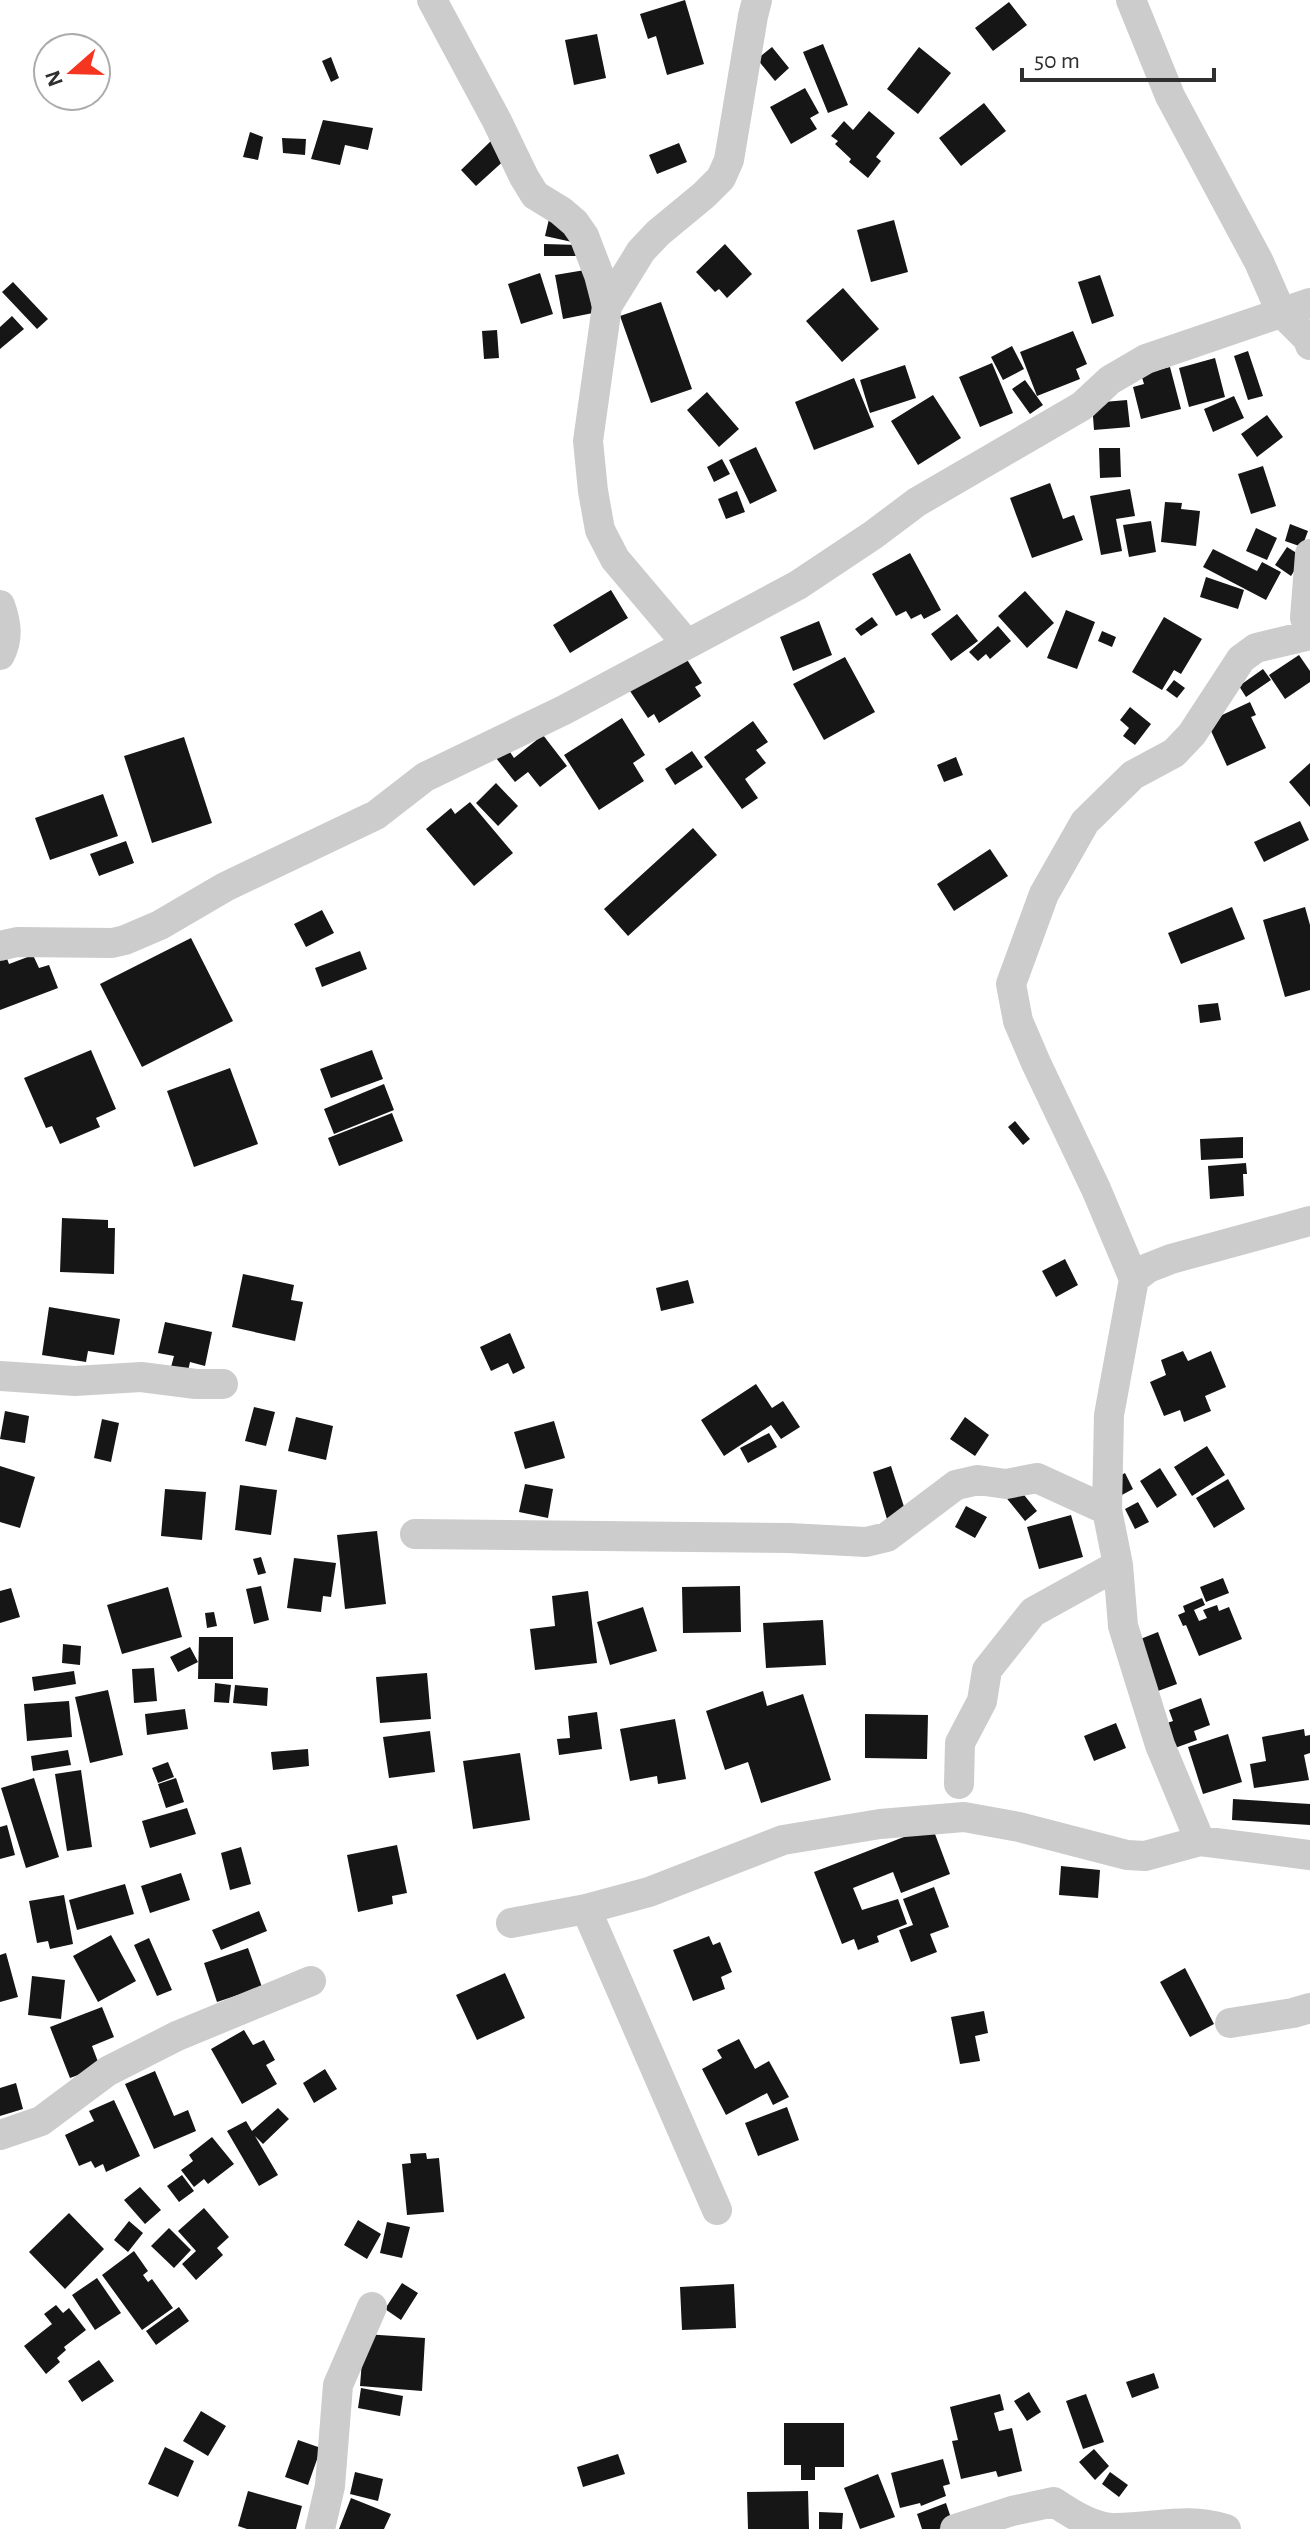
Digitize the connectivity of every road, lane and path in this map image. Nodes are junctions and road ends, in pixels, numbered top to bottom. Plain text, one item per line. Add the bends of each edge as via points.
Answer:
1 (432, 0) edge
2 (757, 0) edge
3 (1131, 0) edge
4 (1310, 303) edge
5 (607, 306) junction
6 (1281, 312) junction
7 (1310, 345) edge
8 (1310, 554) edge
9 (0, 605) edge
10 (1310, 633) edge
11 (686, 643) junction
12 (0, 655) edge
13 (0, 946) edge
14 (1310, 1221) edge
15 (1134, 1279) junction
16 (0, 1376) edge
17 (223, 1384) dead end
18 (1107, 1510) junction
19 (415, 1534) dead end
20 (1118, 1565) junction
21 (959, 1784) dead end
22 (1200, 1841) junction
23 (1310, 1855) edge
24 (586, 1909) junction
25 (511, 1923) dead end
26 (311, 1981) dead end
27 (1310, 2008) edge
28 (1230, 2023) dead end
29 (0, 2135) edge
30 (717, 2210) dead end
31 (372, 2307) dead end
32 (320, 2529) edge
33 (955, 2529) edge
34 (1226, 2529) edge

1 - 5 street via 529,186 584,236
2 - 5 street via 729,160 721,178 641,251
3 - 6 street via 1170,96
4 - 6 street
5 - 11 street via 588,441 600,530 615,559
6 - 7 street
6 - 11 street via 1146,359 1110,380 1082,406 917,502 798,585
8 - 10 street via 1305,618
9 - 12 street via 6,622
10 - 15 street via 1256,648 1241,659 1174,753 1133,775 1085,822 1044,894 1011,984 1018,1021
11 - 13 street via 425,777 376,815 225,887 160,925 112,943
14 - 15 street via 1171,1259
15 - 18 street via 1109,1415
16 - 17 street via 75,1381 141,1377
18 - 19 street via 1037,1478 1006,1484 978,1480 956,1485 887,1537 866,1542
18 - 20 street
20 - 21 street via 1033,1612 987,1670 982,1701 960,1743
20 - 22 street via 1123,1626 1160,1745
22 - 23 street
22 - 24 street via 1145,1856 964,1817 880,1824 783,1840 649,1892
24 - 25 street
24 - 30 street
26 - 29 street via 177,2036 108,2071 41,2121
27 - 28 street
31 - 32 street via 338,2385 330,2486
33 - 34 street via 1054,2502 1109,2528 1192,2521

